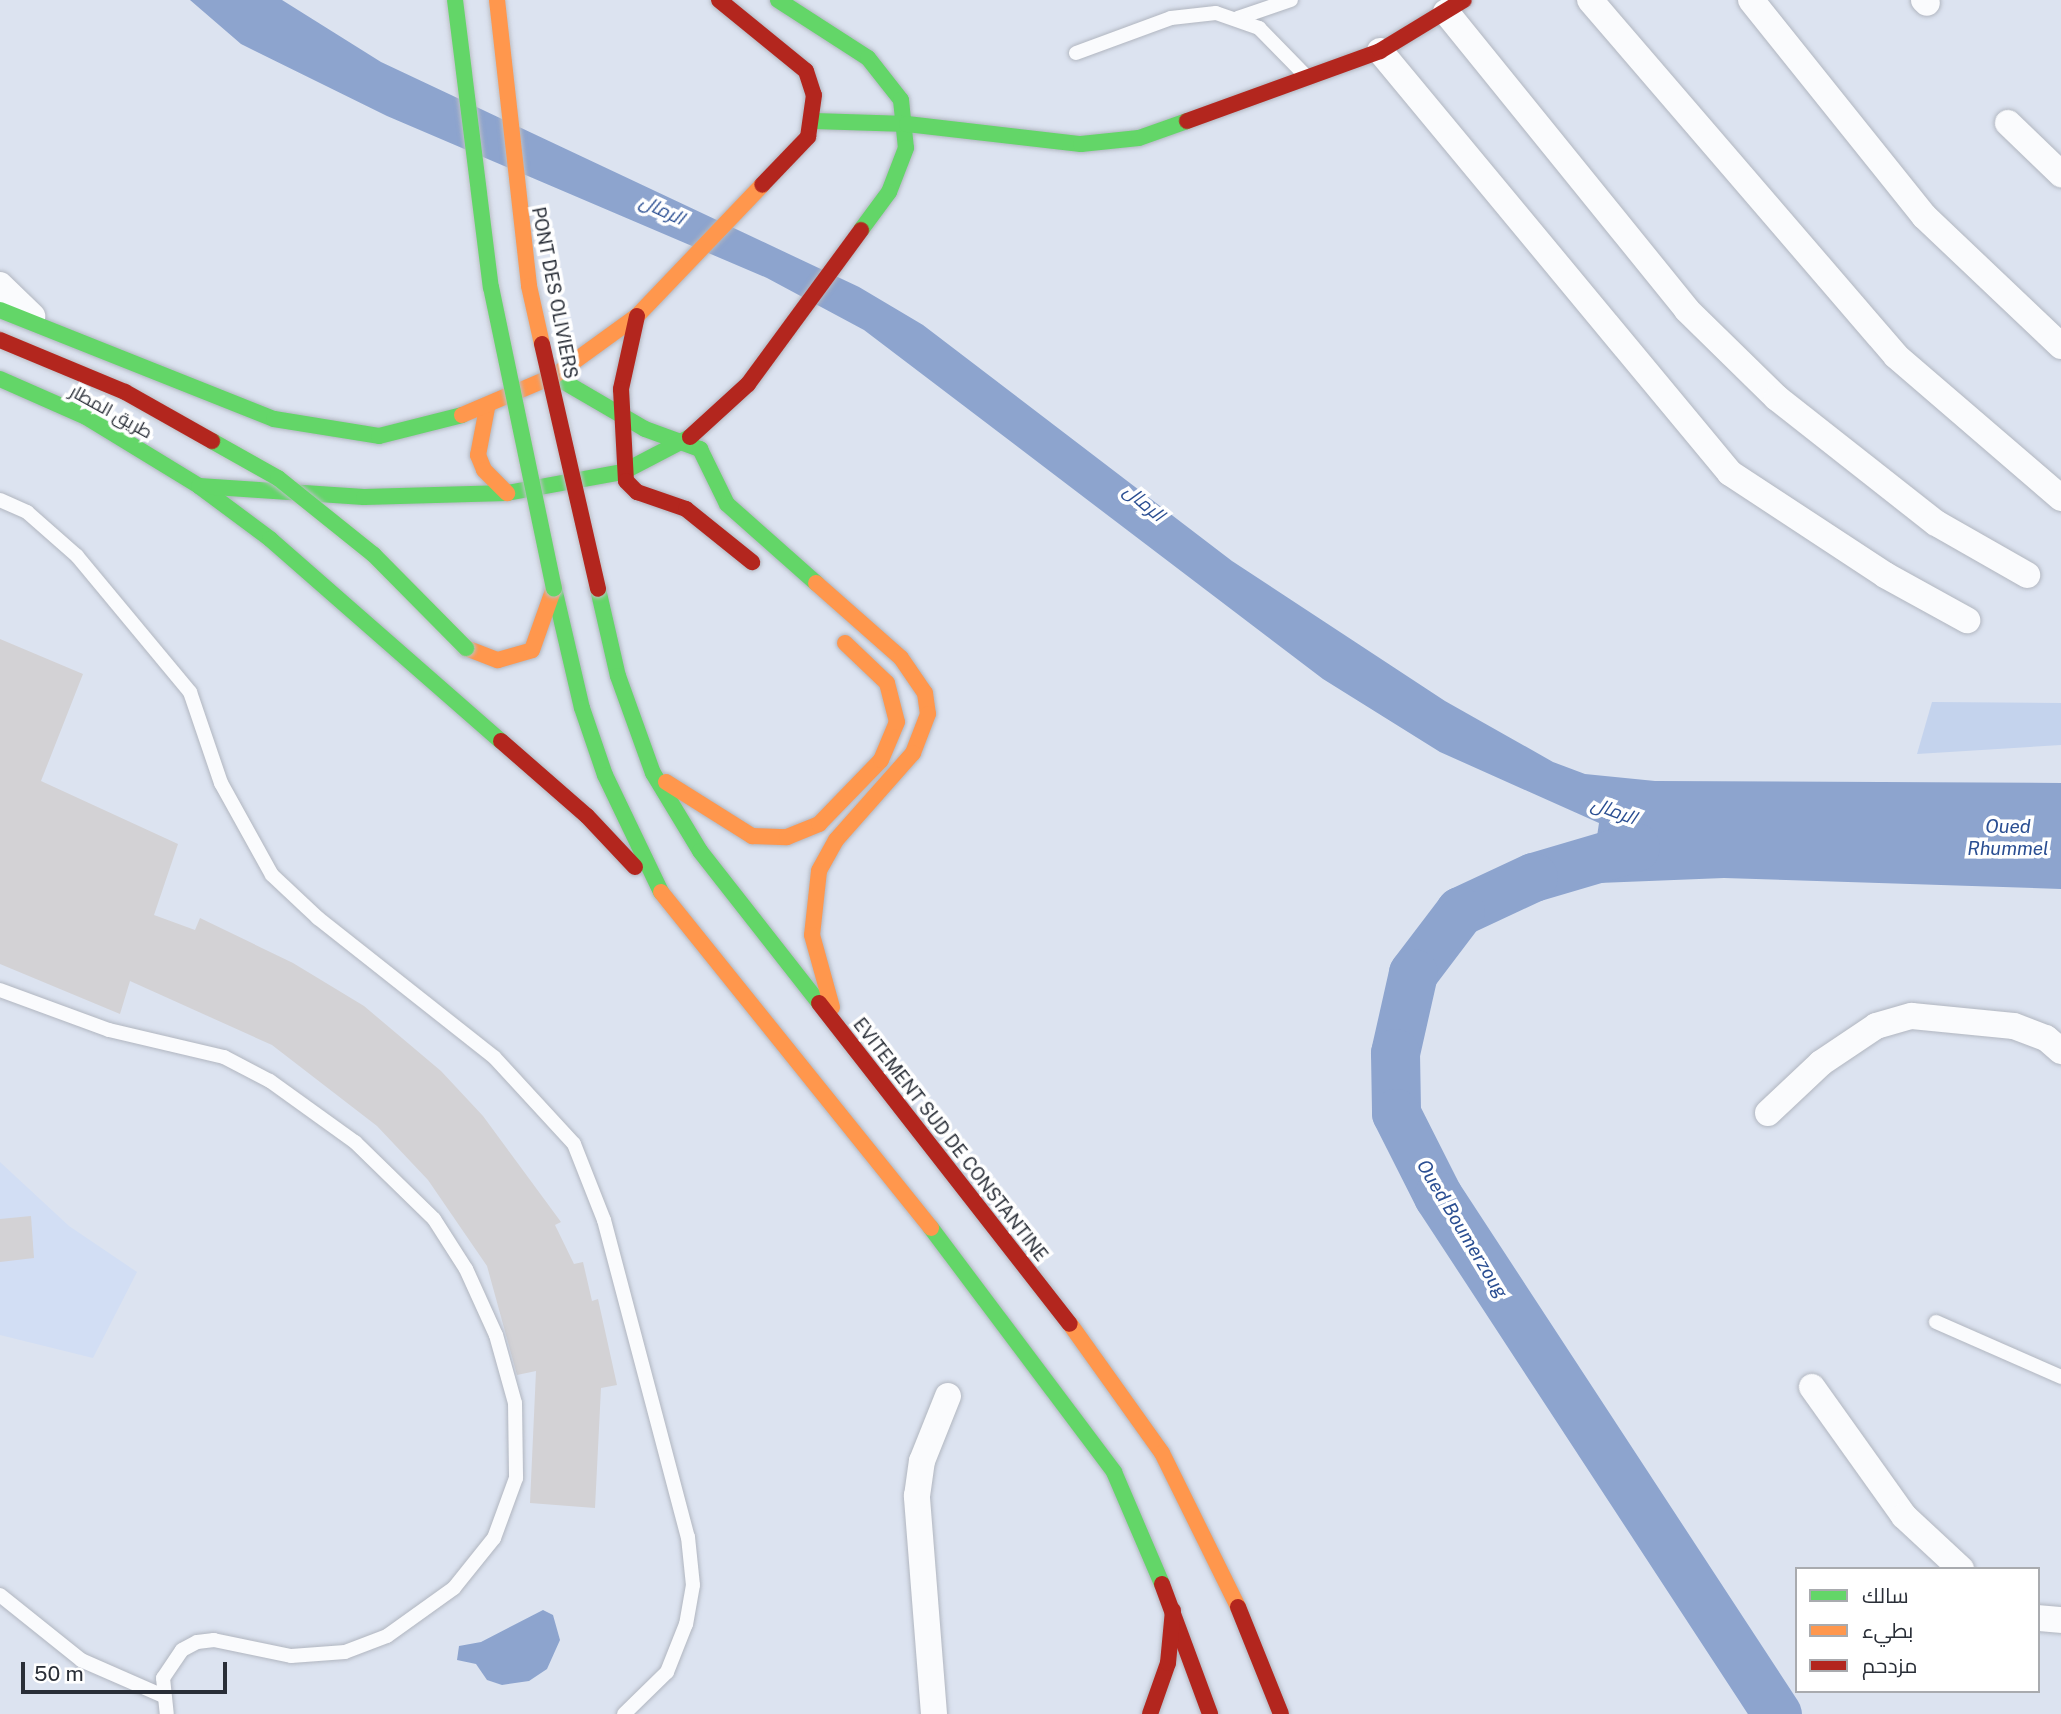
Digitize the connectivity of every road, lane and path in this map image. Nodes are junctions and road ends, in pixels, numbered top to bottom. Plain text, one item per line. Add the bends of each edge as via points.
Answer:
1 (455, 0) edge
2 (497, 0) edge
3 (719, 0) edge
4 (778, 0) edge
5 (1291, 0) edge
6 (1590, 0) edge
7 (1751, 0) edge
8 (1455, 6) edge
9 (1238, 18) junction
10 (1380, 51) junction
11 (1076, 52) dead end
12 (1308, 78) junction
13 (814, 121) junction
14 (2008, 123) dead end
15 (906, 124) junction
16 (2061, 174) edge
17 (0, 285) edge
18 (0, 310) edge
19 (637, 316) junction
20 (43, 327) junction
21 (0, 340) edge
22 (2061, 346) edge
23 (554, 376) junction
24 (0, 379) edge
25 (487, 408) junction
26 (620, 414) junction
27 (686, 440) junction
28 (624, 472) junction
29 (199, 486) junction
30 (507, 493) junction
31 (2061, 498) edge
32 (0, 500) edge
33 (763, 572) dead end
34 (2027, 575) dead end
35 (554, 588) junction
36 (597, 589) joint
37 (1967, 620) dead end
38 (833, 633) dead end
39 (653, 773) junction
40 (663, 896) junction
41 (0, 990) edge
42 (843, 1035) junction
43 (2061, 1051) edge
44 (1768, 1113) dead end
45 (1936, 1322) dead end
46 (2061, 1377) edge
47 (1812, 1387) dead end
48 (948, 1396) dead end
49 (1960, 1567) edge
50 (0, 1595) edge
51 (1174, 1610) junction
52 (2040, 1618) edge
53 (2061, 1620) edge
54 (161, 1695) junction
55 (167, 1714) edge
56 (624, 1714) edge
57 (934, 1714) edge
58 (1150, 1714) edge
59 (1210, 1714) edge
60 (1281, 1714) edge

1 - 35 main road, bridge via 489,275
2 - 36 main road, PONT DES OLIVIERS, bridge via 529,286
3 - 13 main road via 769,36 806,71
4 - 15 main road via 880,68 901,100
5 - 9 lane
6 - 31 street via 1896,356
7 - 22 street via 1924,216
8 - 10 main road
8 - 34 street via 1687,310 1777,398 1936,523
9 - 11 lane via 1193,13
9 - 12 lane via 1276,42
10 - 12 main road
10 - 37 street via 1730,473 1885,575
12 - 15 main road via 1139,138 1081,144
13 - 15 main road
13 - 19 main road via 797,152
14 - 16 street
15 - 27 main road via 903,160 888,192 747,384
17 - 20 street
18 - 20 main road
19 - 23 main road
19 - 26 main road via 624,364
20 - 25 main road via 274,419 334,431 379,436
21 - 35 main road, bridge via 125,392 278,478 374,555 466,648 498,660 532,650
23 - 25 main road
23 - 26 main road
24 - 29 main road, طريق المطار via 86,417
25 - 30 main road via 480,423 478,455 484,470
26 - 27 main road via 657,435
26 - 28 main road
27 - 28 main road
27 - 42 main road via 704,454 727,504 901,658 925,693 928,714 913,753 836,840 814,888 816,963
28 - 30 main road
28 - 33 main road via 632,488 686,509
29 - 30 main road via 364,497
29 - 40 main road, طريق المطار via 389,640 587,816
32 - 56 lane via 27,512 78,556 190,692 221,783 272,875 318,918 494,1057 574,1144 604,1220 688,1538 693,1585 686,1624 667,1672
35 - 40 main road via 582,708 604,775
36 - 39 main road, EVITEMENT SUD DE CONSTANTINE via 618,676
38 - 39 main road via 887,683 897,722 881,760 819,824 787,837 752,836
39 - 42 main road, EVITEMENT SUD DE CONSTANTINE via 700,851
40 - 51 main road via 922,1216 1115,1472
41 - 54 lane via 109,1030 224,1056 270,1081 355,1142 434,1219 466,1269 496,1335 515,1403 516,1478 494,1538 454,1588 387,1636 345,1652 291,1656 214,1640 197,1642 170,1662
42 - 60 main road, EVITEMENT SUD DE CONSTANTINE via 1101,1363 1162,1453 1225,1574
43 - 44 street via 2046,1038 2014,1026 1912,1016 1865,1034 1821,1063
45 - 46 lane
47 - 49 street via 1887,1494
48 - 57 street via 929,1438 917,1496
50 - 54 lane via 81,1660
51 - 58 main road via 1168,1663
51 - 59 main road
52 - 53 street
54 - 55 lane

